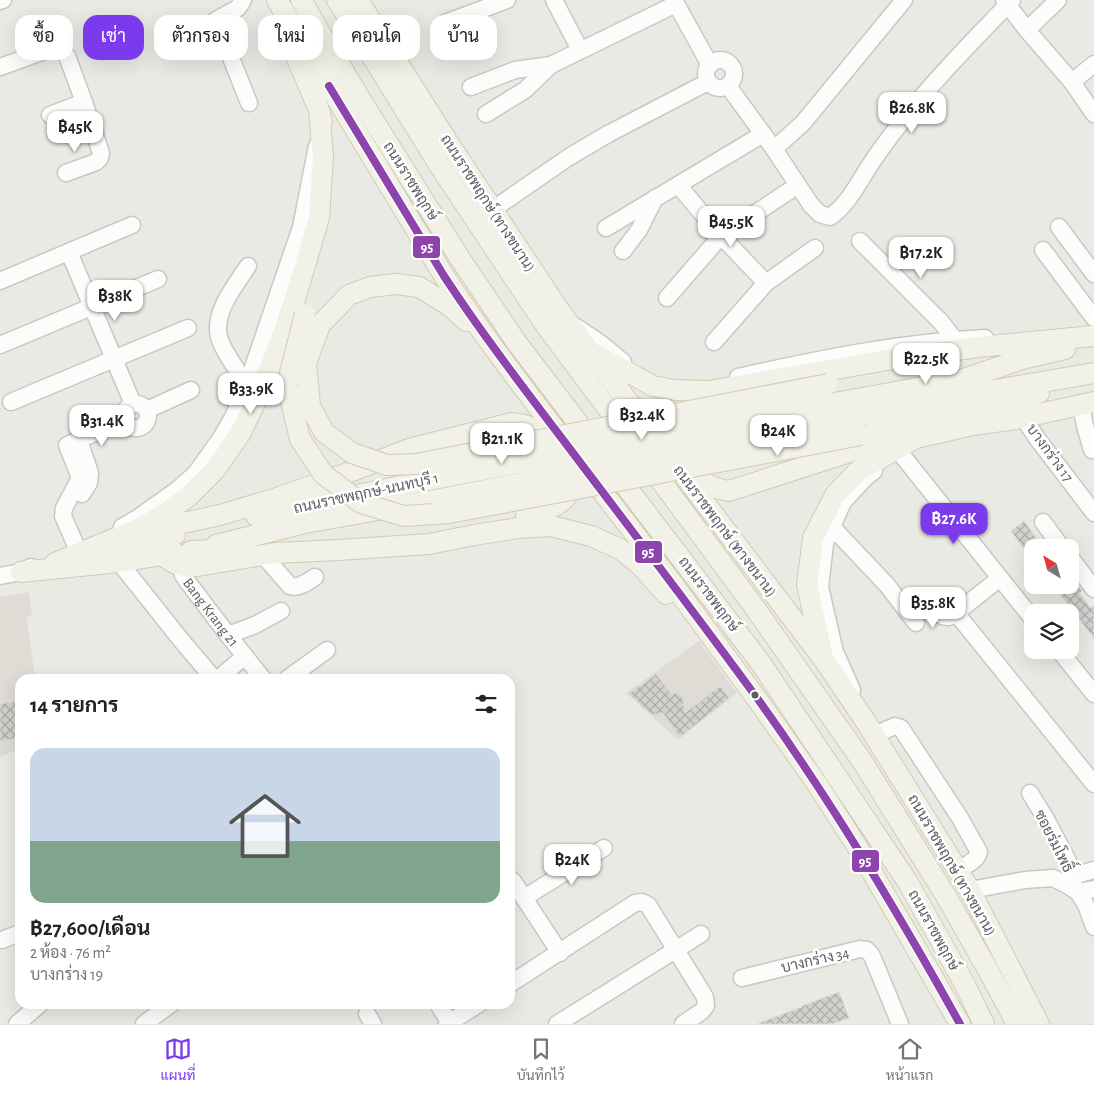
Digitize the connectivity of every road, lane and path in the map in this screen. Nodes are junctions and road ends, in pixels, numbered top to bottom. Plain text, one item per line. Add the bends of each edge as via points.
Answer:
1 (243, 0) edge
2 (272, 0) edge
3 (277, 0) edge
4 (302, 0) edge
5 (336, 0) edge
6 (358, 0) edge
7 (507, 0) edge
8 (554, 0) edge
9 (903, 0) edge
10 (1058, 0) edge
11 (675, 2) edge
12 (1014, 11) edge
13 (367, 15) edge
14 (467, 15) edge
15 (580, 50) junction
16 (392, 60) edge
17 (395, 60) edge
18 (1094, 64) edge
19 (551, 65) junction
20 (710, 65) junction
21 (0, 67) edge
22 (708, 82) junction
23 (1072, 82) junction
24 (471, 86) dead end
25 (728, 86) junction
26 (84, 102) junction
27 (249, 103) dead end
28 (319, 110) junction
29 (486, 114) dead end
30 (1094, 114) edge
31 (50, 115) dead end
32 (321, 133) junction
33 (763, 134) junction
34 (774, 149) junction
35 (440, 165) junction
36 (66, 173) dead end
37 (678, 185) junction
38 (789, 191) dead end
39 (655, 198) junction
40 (492, 210) junction
41 (132, 225) dead end
42 (606, 228) dead end
43 (1059, 228) dead end
44 (721, 236) junction
45 (860, 241) dead end
46 (815, 248) dead end
47 (1043, 250) dead end
48 (623, 251) dead end
49 (69, 252) junction
50 (248, 266) dead end
51 (1094, 274) edge
52 (158, 278) dead end
53 (0, 281) edge
54 (766, 283) junction
55 (667, 298) dead end
56 (92, 306) junction
57 (1094, 318) edge
58 (312, 320) junction
59 (568, 322) junction
60 (1094, 327) edge
61 (188, 328) dead end
62 (1094, 336) edge
63 (955, 340) junction
64 (714, 342) dead end
65 (1094, 342) edge
66 (0, 345) edge
67 (496, 350) junction
68 (590, 352) junction
69 (114, 359) junction
70 (1022, 359) junction
71 (1094, 375) edge
72 (247, 385) junction
73 (191, 390) dead end
74 (709, 391) junction
75 (11, 402) dead end
76 (1088, 403) edge
77 (140, 407) junction
78 (1020, 418) junction
79 (125, 420) junction
80 (856, 427) junction
81 (916, 438) junction
82 (1092, 450) dead end
83 (901, 454) junction
84 (1094, 513) edge
85 (526, 516) junction
86 (1042, 522) dead end
87 (832, 527) junction
88 (138, 529) junction
89 (1055, 539) edge
90 (81, 546) junction
91 (263, 556) junction
92 (185, 559) junction
93 (119, 562) junction
94 (55, 563) junction
95 (1079, 570) edge
96 (21, 572) junction
97 (0, 576) edge
98 (315, 577) dead end
99 (1000, 578) junction
100 (670, 580) junction
101 (1094, 589) edge
102 (920, 596) dead end
103 (1024, 608) edge
104 (281, 611) dead end
105 (956, 613) junction
106 (916, 623) dead end
107 (704, 627) junction
108 (228, 635) junction
109 (327, 650) dead end
110 (246, 656) junction
111 (1066, 659) edge
112 (824, 660) junction
113 (212, 674) edge
114 (223, 674) edge
115 (260, 674) edge
116 (294, 674) edge
117 (1094, 694) edge
118 (870, 729) junction
119 (1094, 784) edge
120 (1030, 793) dead end
121 (604, 848) dead end
122 (958, 870) junction
123 (1094, 870) edge
124 (515, 884) edge
125 (1080, 887) edge
126 (970, 890) junction
127 (524, 898) junction
128 (1094, 927) edge
129 (701, 934) dead end
130 (15, 935) edge
131 (2, 940) dead end
132 (675, 950) junction
133 (560, 952) junction
134 (1007, 962) junction
135 (742, 978) dead end
136 (515, 981) edge
137 (34, 1009) edge
138 (164, 1009) edge
139 (441, 1009) edge
140 (471, 1009) edge
141 (448, 1023) edge
142 (17, 1024) edge
143 (144, 1024) edge
144 (557, 1024) edge
145 (683, 1024) edge
146 (900, 1024) edge
147 (960, 1024) edge
148 (984, 1024) edge
149 (1017, 1024) edge
150 (1028, 1024) edge
151 (1039, 1024) edge

1 - 27 street via 238,8 216,20
2 - 28 main road
3 - 67 main road via 444,276
4 - 148 main road, ถนนราชพฤกษ์ via 461,260 517,343 760,662 902,873
5 - 35 main road, ถนนราชพฤกษ์
6 - 13 main road, ถนนราชพฤกษ์ (ทางขนาน)
7 - 14 street
8 - 15 street
9 - 34 street via 803,123
10 - 12 street
11 - 15 street
11 - 20 street
12 - 23 street
12 - 34 street via 948,66 910,110 847,201 830,217 820,214 811,205
15 - 19 street
16 - 35 main road
17 - 40 main road, ถนนราชพฤกษ์ (ทางขนาน)
18 - 23 street
19 - 24 street via 515,70
19 - 29 street via 525,90
20 - 22 street
20 - 25 street via 717,61 731,65 734,73
21 - 26 street via 50,49 60,50 67,56
22 - 25 street via 714,87
22 - 40 street via 569,157
23 - 30 street
25 - 33 street
26 - 31 street
26 - 36 street via 100,158
28 - 32 main road
28 - 58 main road via 330,153 333,193 330,227
32 - 72 street via 300,228
32 - 88 main road via 323,157 319,218 291,313 261,391 240,434 215,470 189,496
33 - 34 street
33 - 37 street
35 - 149 main road, ถนนราชพฤกษ์ via 544,323 755,608 862,761 946,896
37 - 39 street
37 - 44 street
38 - 44 street
39 - 42 street
39 - 48 street
40 - 59 main road, ถนนราชพฤกษ์ (ทางขนาน)
41 - 49 street
43 - 51 street
44 - 54 street
44 - 55 street
45 - 63 street
46 - 54 street
47 - 57 street
49 - 53 street
49 - 56 street
50 - 72 street via 229,294 218,324 219,338
52 - 56 street
54 - 64 street
56 - 66 street
56 - 69 street
58 - 67 main road via 349,295 370,287 396,284 419,287 450,306
58 - 70 main road, bridge via 306,363 310,406 324,432 352,453 387,465 416,464 953,362
58 - 80 main road, bridge via 287,385 300,439 323,474 361,503 404,516 449,513
59 - 63 street via 621,361 652,376 676,382 705,382 881,348
59 - 68 main road, ถนนราชพฤกษ์ (ทางขนาน)
60 - 63 street
61 - 69 street
62 - 74 main road via 887,360
65 - 70 main road, ถนนราชพฤกษ์-นนทบุรี 1
67 - 100 main road
68 - 74 main road via 653,386
68 - 112 main road, ถนนราชพฤกษ์ (ทางขนาน)
69 - 75 street
69 - 77 street
70 - 94 main road, ถนนราชพฤกษ์-นนทบุรี 1, bridge via 961,380 434,478
71 - 80 main road, ถนนราชพฤกษ์-นนทบุรี 1 via 989,391
72 - 90 street via 221,438 196,473 136,520
73 - 77 street
74 - 81 main road via 689,410 687,436 696,473 716,489 729,491 859,448
76 - 78 main road
76 - 82 street via 1085,426
77 - 79 street via 127,408
77 - 79 street via 149,418 142,427 133,428
78 - 81 main road via 973,424
78 - 83 street via 976,434
78 - 84 street, บางกร่าง 17
79 - 90 street via 73,443 80,478 64,508 64,516
80 - 92 main road, ถนนราชพฤกษ์-นนทบุรี 1, bridge via 305,523
81 - 112 main road via 858,471 835,495 813,538 808,585
83 - 87 street via 865,478 843,502
83 - 99 street
85 - 88 main road via 559,504 568,492 538,431 512,423 409,449 274,499 220,515
85 - 92 main road via 326,545
85 - 100 main road via 557,516 601,528 620,538
86 - 89 street
87 - 106 street via 888,585
87 - 118 street via 825,543 820,587 835,652
88 - 94 main road
90 - 96 street
91 - 92 main road via 191,567
91 - 98 street via 290,586 295,588
91 - 107 main road via 429,544 551,526 591,536 620,549
92 - 93 main road, ถนนราชพฤกษ์-นนทบุรี 1 via 162,555
92 - 108 street, Bang Krang 21 via 183,575
93 - 96 main road, ถนนราชพฤกษ์-นนทบุรี 1
93 - 113 street
94 - 96 main road, ถนนราชพฤกษ์-นนทบุรี 1
95 - 101 street
96 - 97 street, ถนนราชพฤกษ์-นนทบุรี 1
99 - 103 street
99 - 105 street
100 - 107 main road
102 - 105 street via 940,615 950,617
104 - 108 street
105 - 119 street
107 - 147 main road via 817,784 863,856
108 - 110 street, Bang Krang 21
109 - 116 street
110 - 114 street
110 - 115 street, Bang Krang 21
111 - 117 street
112 - 118 main road, ถนนราชพฤกษ์ (ทางขนาน)
118 - 122 main road, ถนนราชพฤกษ์ (ทางขนาน)
118 - 122 street via 901,728 960,818 979,855
120 - 125 street, ซอยร่มโพธิ์
121 - 127 street
122 - 126 main road, ถนนราชพฤกษ์ (ทางขนาน)
123 - 125 street
124 - 127 street
125 - 126 street via 1053,878
125 - 128 street, ซอยร่มโพธิ์
126 - 134 main road, ถนนราชพฤกษ์ (ทางขนาน)
127 - 133 street
129 - 132 street
130 - 131 street
132 - 133 street via 648,905 642,902 635,903
132 - 144 street
132 - 145 street via 705,997 706,1006
133 - 136 street
134 - 150 main road
134 - 151 main road, ถนนราชพฤกษ์ (ทางขนาน)
135 - 146 street, บางกร่าง 34 via 860,949 867,950
137 - 142 street
138 - 143 street
139 - 141 street
140 - 141 street

